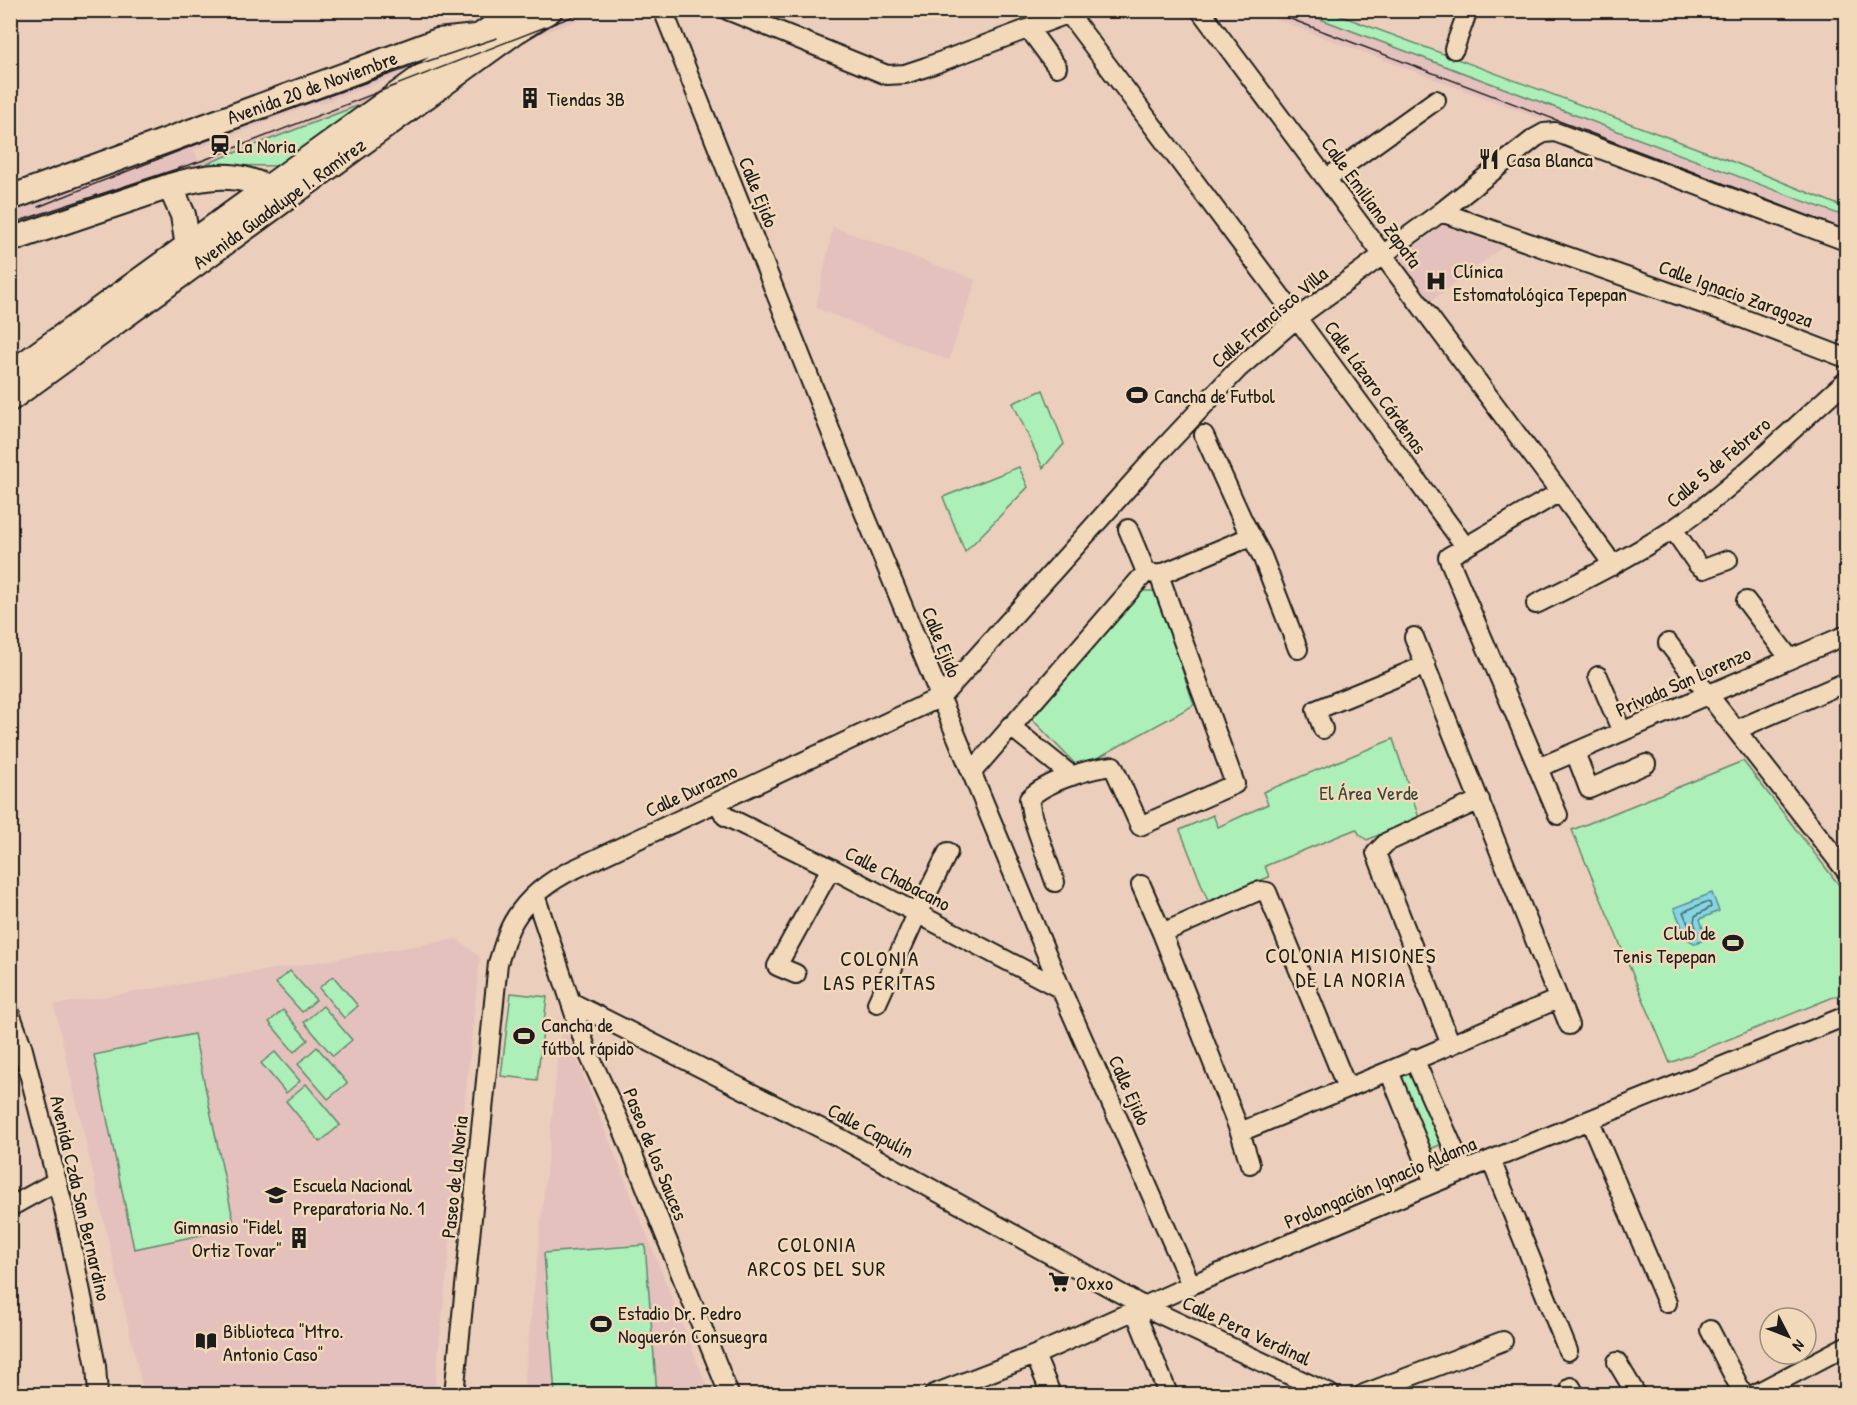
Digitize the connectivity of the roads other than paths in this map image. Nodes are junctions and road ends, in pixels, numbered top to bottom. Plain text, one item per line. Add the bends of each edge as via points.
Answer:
1 (517, 10) edge
2 (550, 10) edge
3 (663, 10) edge
4 (728, 10) edge
5 (1200, 10) edge
6 (1468, 10) edge
7 (1074, 12) edge
8 (1029, 29) junction
9 (481, 36) junction
10 (1454, 48) dead end
11 (1057, 67) dead end
12 (1437, 100) dead end
13 (1326, 179) junction
14 (170, 186) junction
15 (277, 192) junction
16 (10, 198) edge
17 (1441, 212) junction
18 (10, 240) edge
19 (1846, 242) edge
20 (188, 247) junction
21 (1382, 254) junction
22 (1297, 318) junction
23 (1846, 358) edge
24 (10, 374) edge
25 (1846, 381) edge
26 (10, 399) edge
27 (1204, 435) dead end
28 (1560, 492) junction
29 (1128, 529) dead end
30 (1673, 529) junction
31 (1252, 536) junction
32 (1465, 546) junction
33 (1728, 560) dead end
34 (1612, 566) junction
35 (1153, 573) junction
36 (1746, 601) dead end
37 (1536, 604) dead end
38 (1846, 635) edge
39 (1414, 637) dead end
40 (1668, 643) dead end
41 (1298, 649) dead end
42 (1790, 659) junction
43 (1426, 665) junction
44 (1598, 676) dead end
45 (1846, 682) edge
46 (1708, 695) junction
47 (941, 697) junction
48 (1010, 726) junction
49 (1323, 729) dead end
50 (1736, 730) junction
51 (1622, 732) junction
52 (1575, 752) junction
53 (1646, 764) dead end
54 (1538, 768) junction
55 (972, 772) junction
56 (1072, 777) junction
57 (1480, 800) junction
58 (718, 802) junction
59 (1558, 815) dead end
60 (948, 852) dead end
61 (831, 868) junction
62 (1846, 871) edge
63 (1055, 882) dead end
64 (1141, 885) dead end
65 (536, 895) junction
66 (917, 914) junction
67 (1162, 933) junction
68 (498, 963) joint
69 (796, 975) dead end
70 (1061, 989) junction
71 (1558, 999) junction
72 (571, 1002) junction
73 (877, 1003) dead end
74 (10, 1013) edge
75 (1846, 1016) edge
76 (1569, 1025) dead end
77 (1451, 1045) junction
78 (16, 1049) edge
79 (1414, 1059) junction
80 (1389, 1071) junction
81 (1347, 1088) junction
82 (1590, 1121) junction
83 (1240, 1132) junction
84 (1491, 1160) junction
85 (1250, 1164) dead end
86 (1464, 1172) junction
87 (57, 1181) junction
88 (1434, 1183) junction
89 (10, 1207) edge
90 (1191, 1286) junction
91 (1667, 1303) dead end
92 (1140, 1309) junction
93 (1710, 1330) dead end
94 (1503, 1341) dead end
95 (1846, 1346) edge
96 (1568, 1351) dead end
97 (1035, 1355) junction
98 (1617, 1362) dead end
99 (934, 1394) edge
100 (98, 1395) edge
101 (454, 1395) edge
102 (729, 1395) edge
103 (1051, 1395) edge
104 (1168, 1395) edge
105 (1330, 1395) edge
106 (1364, 1395) edge
107 (1636, 1395) edge
108 (1743, 1395) edge
109 (1755, 1395) edge

1 - 9 main road, Avenida Guadalupe I. Ramírez
2 - 15 main road, Avenida Guadalupe I. Ramírez
3 - 47 street, Calle Ejido
4 - 8 street via 887,75 905,74
5 - 13 street, Calle Emiliano Zapata
6 - 10 street
7 - 8 street
7 - 22 street, Calle Lázaro Cárdenas
8 - 11 street
9 - 15 main road, Avenida Guadalupe I. Ramírez via 420,78
9 - 16 main road, Avenida 20 de Noviembre via 438,41
12 - 13 street
13 - 21 street, Calle Emiliano Zapata
14 - 15 main road via 231,177
14 - 18 main road
14 - 20 main road via 183,215
15 - 20 main road, Avenida Guadalupe I. Ramírez
15 - 26 main road, Avenida Guadalupe I. Ramírez
17 - 19 street, Calle Francisco Villa via 1535,138 1555,132
17 - 21 street, Calle Francisco Villa
17 - 23 street, Calle Ignacio Zaragoza
20 - 24 main road, Avenida Guadalupe I. Ramírez
21 - 22 street, Calle Francisco Villa
21 - 28 street, Calle Emiliano Zapata
22 - 32 street, Calle Lázaro Cárdenas
22 - 47 street, Calle Francisco Villa via 1214,394
25 - 30 street, Calle 5 de Febrero via 1732,484
27 - 31 street
28 - 32 street
28 - 34 street, Calle Emiliano Zapata
29 - 35 street
30 - 33 street via 1704,569
30 - 34 street, Calle 5 de Febrero
31 - 35 street
31 - 41 street
32 - 54 street via 1448,557
34 - 37 street, Calle 5 de Febrero
35 - 48 street
35 - 56 street via 1235,784 1140,826 1113,766
36 - 42 street
38 - 42 street, Privada San Lorenzo
39 - 43 street
40 - 46 street
42 - 46 street, Privada San Lorenzo
43 - 49 street via 1313,702
43 - 57 street
44 - 51 street
45 - 50 street
46 - 50 street
46 - 51 street, Privada San Lorenzo
47 - 55 street, Calle Ejido
47 - 58 street, Calle Durazno
48 - 55 street
48 - 56 street
50 - 62 street
51 - 52 street, Privada San Lorenzo
52 - 53 street via 1589,789
52 - 54 street, Privada San Lorenzo
54 - 59 street
55 - 70 street, Calle Ejido
56 - 63 street via 1036,792 1029,799
57 - 71 street
57 - 77 street via 1387,842 1376,853
58 - 61 street, Calle Chabacano via 725,816
58 - 65 street, Calle Durazno via 567,873
60 - 66 street
61 - 66 street, Calle Chabacano
61 - 69 street via 777,966
64 - 67 street
65 - 68 street, Calle Durazno via 511,927
65 - 72 street, Paseo de los Sauces
66 - 70 street, Calle Chabacano
66 - 73 street
67 - 81 street via 1256,892 1267,892
67 - 83 street
68 - 101 street, Paseo de la Noria
70 - 90 street, Calle Ejido
71 - 76 street
71 - 77 street
72 - 92 street, Calle Capulín via 842,1139
72 - 102 street, Paseo de los Sauces via 586,1048 621,1125
74 - 78 street, Avenida Czda San Bernardino
75 - 82 street, Prolongación Ignacio Aldama
77 - 79 street
78 - 87 street, Avenida Czda San Bernardino
79 - 80 street
79 - 86 street
80 - 81 street
80 - 88 street
81 - 83 street
82 - 84 street, Prolongación Ignacio Aldama
82 - 91 street
83 - 85 street
84 - 86 street, Prolongación Ignacio Aldama
84 - 96 street
86 - 88 street, Prolongación Ignacio Aldama
87 - 89 street
87 - 100 street, Avenida Czda San Bernardino via 96,1366
88 - 90 street, Prolongación Ignacio Aldama
90 - 92 street, Prolongación Ignacio Aldama
92 - 97 street, Prolongación Ignacio Aldama
92 - 104 street
92 - 105 street, Calle Pera Verdinal
93 - 108 street
94 - 106 street
95 - 109 street
97 - 99 street, Prolongación Ignacio Aldama
97 - 103 street
98 - 107 street

